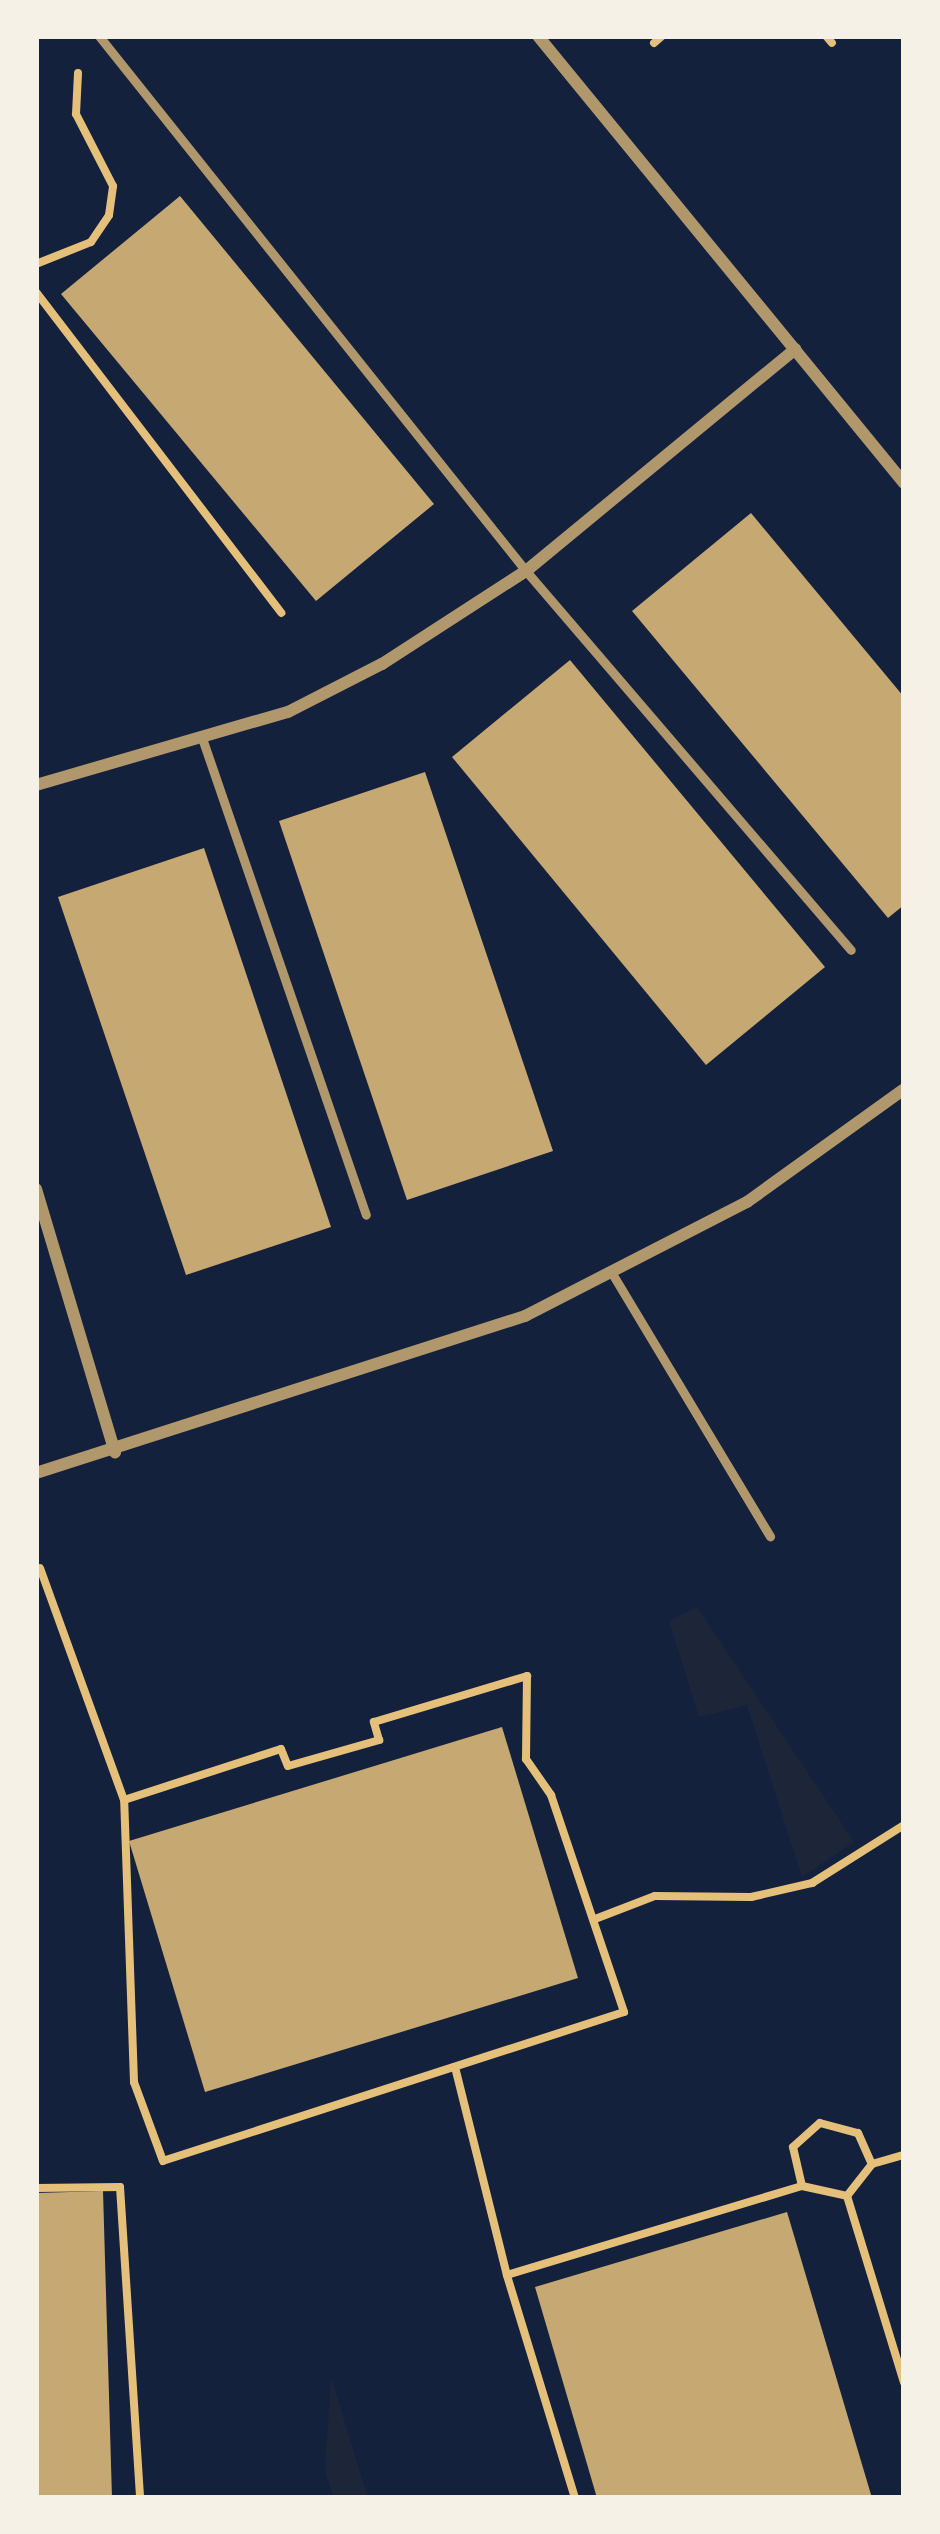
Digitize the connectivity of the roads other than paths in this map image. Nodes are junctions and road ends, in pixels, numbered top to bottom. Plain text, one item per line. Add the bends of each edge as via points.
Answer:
1 (99, 36) edge
2 (538, 36) edge
3 (795, 350) junction
4 (904, 484) edge
5 (526, 571) junction
6 (202, 738) junction
7 (36, 785) edge
8 (851, 950) dead end
9 (904, 1089) edge
10 (36, 1189) edge
11 (366, 1215) dead end
12 (613, 1275) junction
13 (115, 1452) junction
14 (36, 1473) edge
15 (770, 1535) dead end

1 - 5 lane
2 - 3 street
3 - 4 street
3 - 5 street
5 - 6 street via 382,664 288,712
5 - 8 lane
6 - 7 street
6 - 11 lane
9 - 12 street via 747,1202
10 - 13 street
12 - 13 street via 346,1382
12 - 15 lane
13 - 14 street

